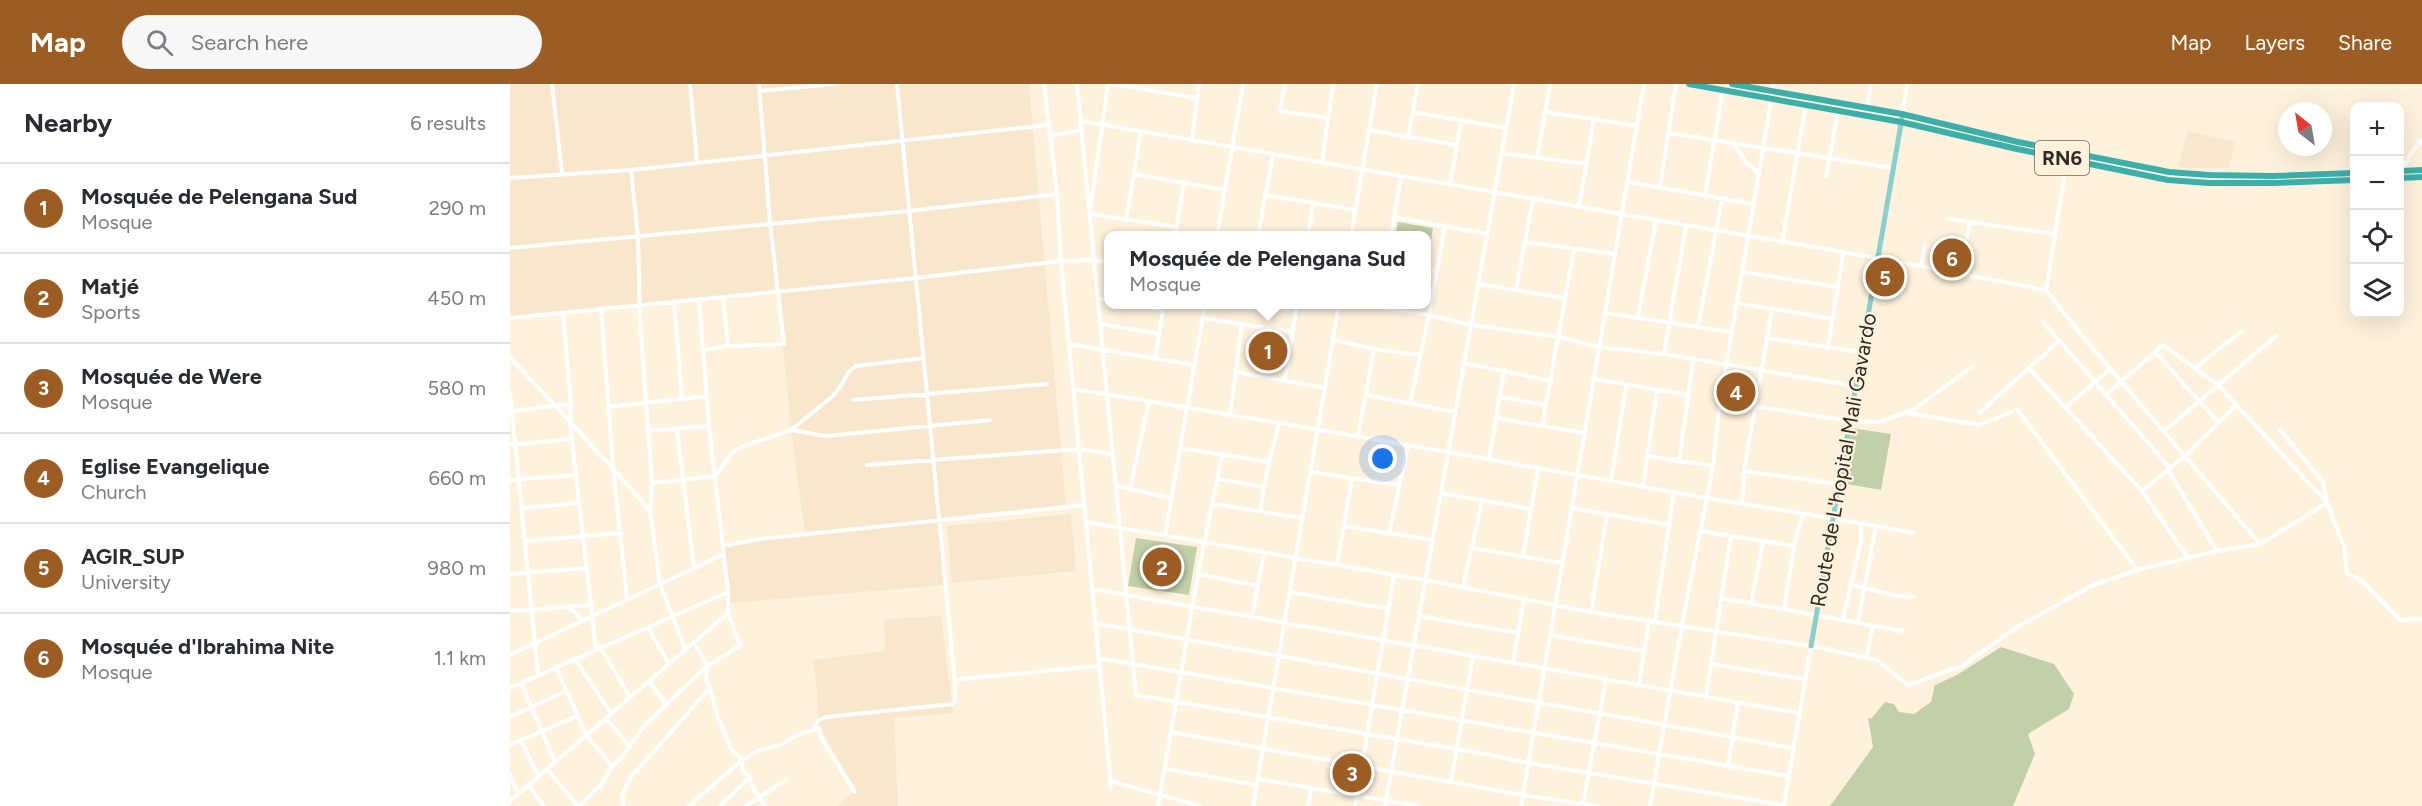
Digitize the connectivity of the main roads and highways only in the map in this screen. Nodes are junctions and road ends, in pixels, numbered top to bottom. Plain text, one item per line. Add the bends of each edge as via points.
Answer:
1 (1689, 84) edge
2 (1732, 84) edge
3 (1773, 97) junction
4 (1902, 114) junction
5 (1901, 122) junction
6 (2404, 170) edge
7 (2422, 170) edge
8 (2350, 174) edge
9 (2422, 177) edge
10 (2309, 178) junction
11 (2404, 178) edge
12 (2350, 180) edge
13 (1811, 646) road end

1 - 3 highway, RN6
2 - 3 highway, RN6
3 - 4 highway, RN6
3 - 5 highway, RN6
4 - 5 main road, Route de L'hopital Mali Gavardo
4 - 10 highway, RN6 via 2169,172
5 - 10 highway, RN6 via 2168,180 2209,183
5 - 13 main road, Route de L'hopital Mali Gavardo
6 - 7 highway
8 - 10 highway, RN6
9 - 11 highway
10 - 12 highway, RN6

